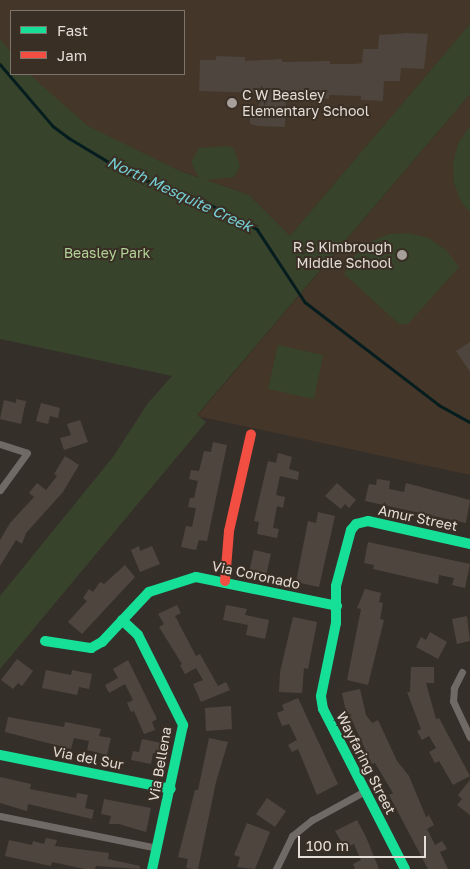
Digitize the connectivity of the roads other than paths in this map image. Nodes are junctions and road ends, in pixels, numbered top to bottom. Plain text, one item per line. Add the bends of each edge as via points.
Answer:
1 (251, 434) dead end
2 (0, 444) edge
3 (0, 490) edge
4 (470, 544) edge
5 (225, 581) junction
6 (337, 606) junction
7 (122, 620) junction
8 (45, 641) dead end
9 (462, 672) dead end
10 (470, 737) edge
11 (0, 755) edge
12 (170, 789) junction
13 (365, 791) junction
14 (0, 816) edge
15 (157, 848) junction
16 (152, 869) edge
17 (276, 869) edge
18 (405, 869) edge

1 - 5 street via 229,531
2 - 3 street via 27,453
4 - 6 street, Amur Street via 368,521 356,524 351,530 336,586
5 - 6 street, Via Coronado
5 - 7 street, Via Coronado via 196,577 167,584 150,592
6 - 13 street, Wayfaring Street via 321,696 328,719
7 - 8 street, Via Coronado via 102,642 91,648
7 - 12 street, Via Bellena via 138,635 177,708 183,726
9 - 10 street via 454,688 453,701
11 - 12 street, Via del Sur
12 - 15 street, Via Bellena
13 - 17 street via 312,820 292,836
13 - 18 street, Wayfaring Street
14 - 15 street
15 - 16 street, Via Bellena

